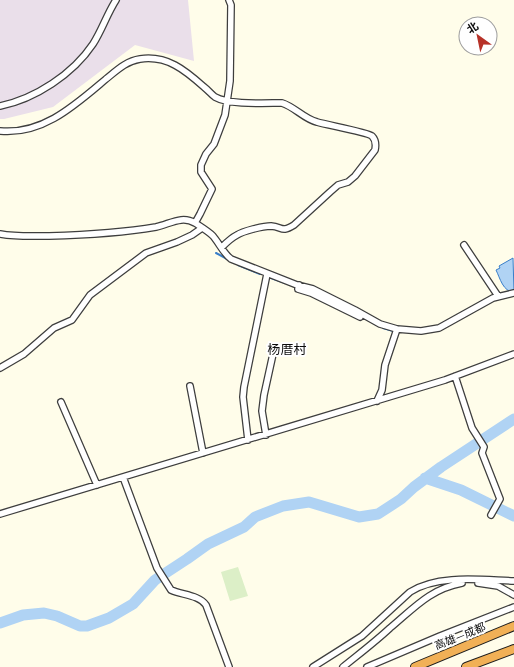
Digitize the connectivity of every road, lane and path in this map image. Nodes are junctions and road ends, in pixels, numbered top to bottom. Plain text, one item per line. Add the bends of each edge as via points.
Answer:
1 (116, 0) edge
2 (229, 0) edge
3 (227, 101) junction
4 (0, 106) edge
5 (0, 131) edge
6 (195, 223) junction
7 (202, 228) junction
8 (0, 234) edge
9 (464, 245) dead end
10 (222, 247) junction
11 (267, 274) junction
12 (514, 293) edge
13 (498, 296) junction
14 (397, 329) junction
15 (273, 354) dead end
16 (514, 354) edge
17 (0, 368) edge
18 (455, 376) junction
19 (190, 386) dead end
20 (377, 401) junction
21 (61, 402) dead end
22 (266, 434) junction
23 (248, 440) junction
24 (203, 453) junction
25 (124, 477) junction
26 (97, 485) junction
27 (0, 514) edge
28 (491, 515) dead end
29 (514, 581) edge
30 (514, 595) edge
31 (514, 607) edge
32 (514, 626) edge
33 (514, 650) edge
34 (229, 667) edge
35 (313, 667) edge
36 (343, 667) edge
37 (367, 667) edge
38 (415, 667) edge
39 (466, 667) edge

1 - 4 street via 93,44 70,70 38,92
2 - 3 street via 230,81
3 - 5 street via 214,97 199,82 174,64 161,59 137,59 125,64 57,116 27,130
3 - 6 street via 225,115 214,144 201,165 201,172 212,188
3 - 10 street via 290,105 315,122 368,134 375,140 376,146 355,176 330,192 288,229 282,230 272,226 238,234
6 - 7 street
6 - 8 street via 190,220 179,220 162,226 78,236
7 - 10 street
7 - 17 street via 182,240 146,253 90,295 72,320 54,328 24,354
9 - 13 street
10 - 11 street via 231,259
11 - 14 street via 312,291 380,324
11 - 23 street via 244,387
12 - 13 street
13 - 14 street via 439,328 421,331
14 - 20 street
15 - 22 street via 262,411
16 - 18 street
18 - 20 street
18 - 28 street via 472,428 484,447 482,452 500,499
19 - 24 street
20 - 22 street
21 - 26 street
22 - 23 street
23 - 24 street
24 - 25 street
25 - 26 street
25 - 34 street via 157,568 171,590 203,600
26 - 27 street
29 - 35 street via 441,581 419,586 362,636
30 - 36 street via 498,586 472,581 449,585 428,596
31 - 37 street
32 - 38 highway, 高雄—成都
33 - 39 highway

